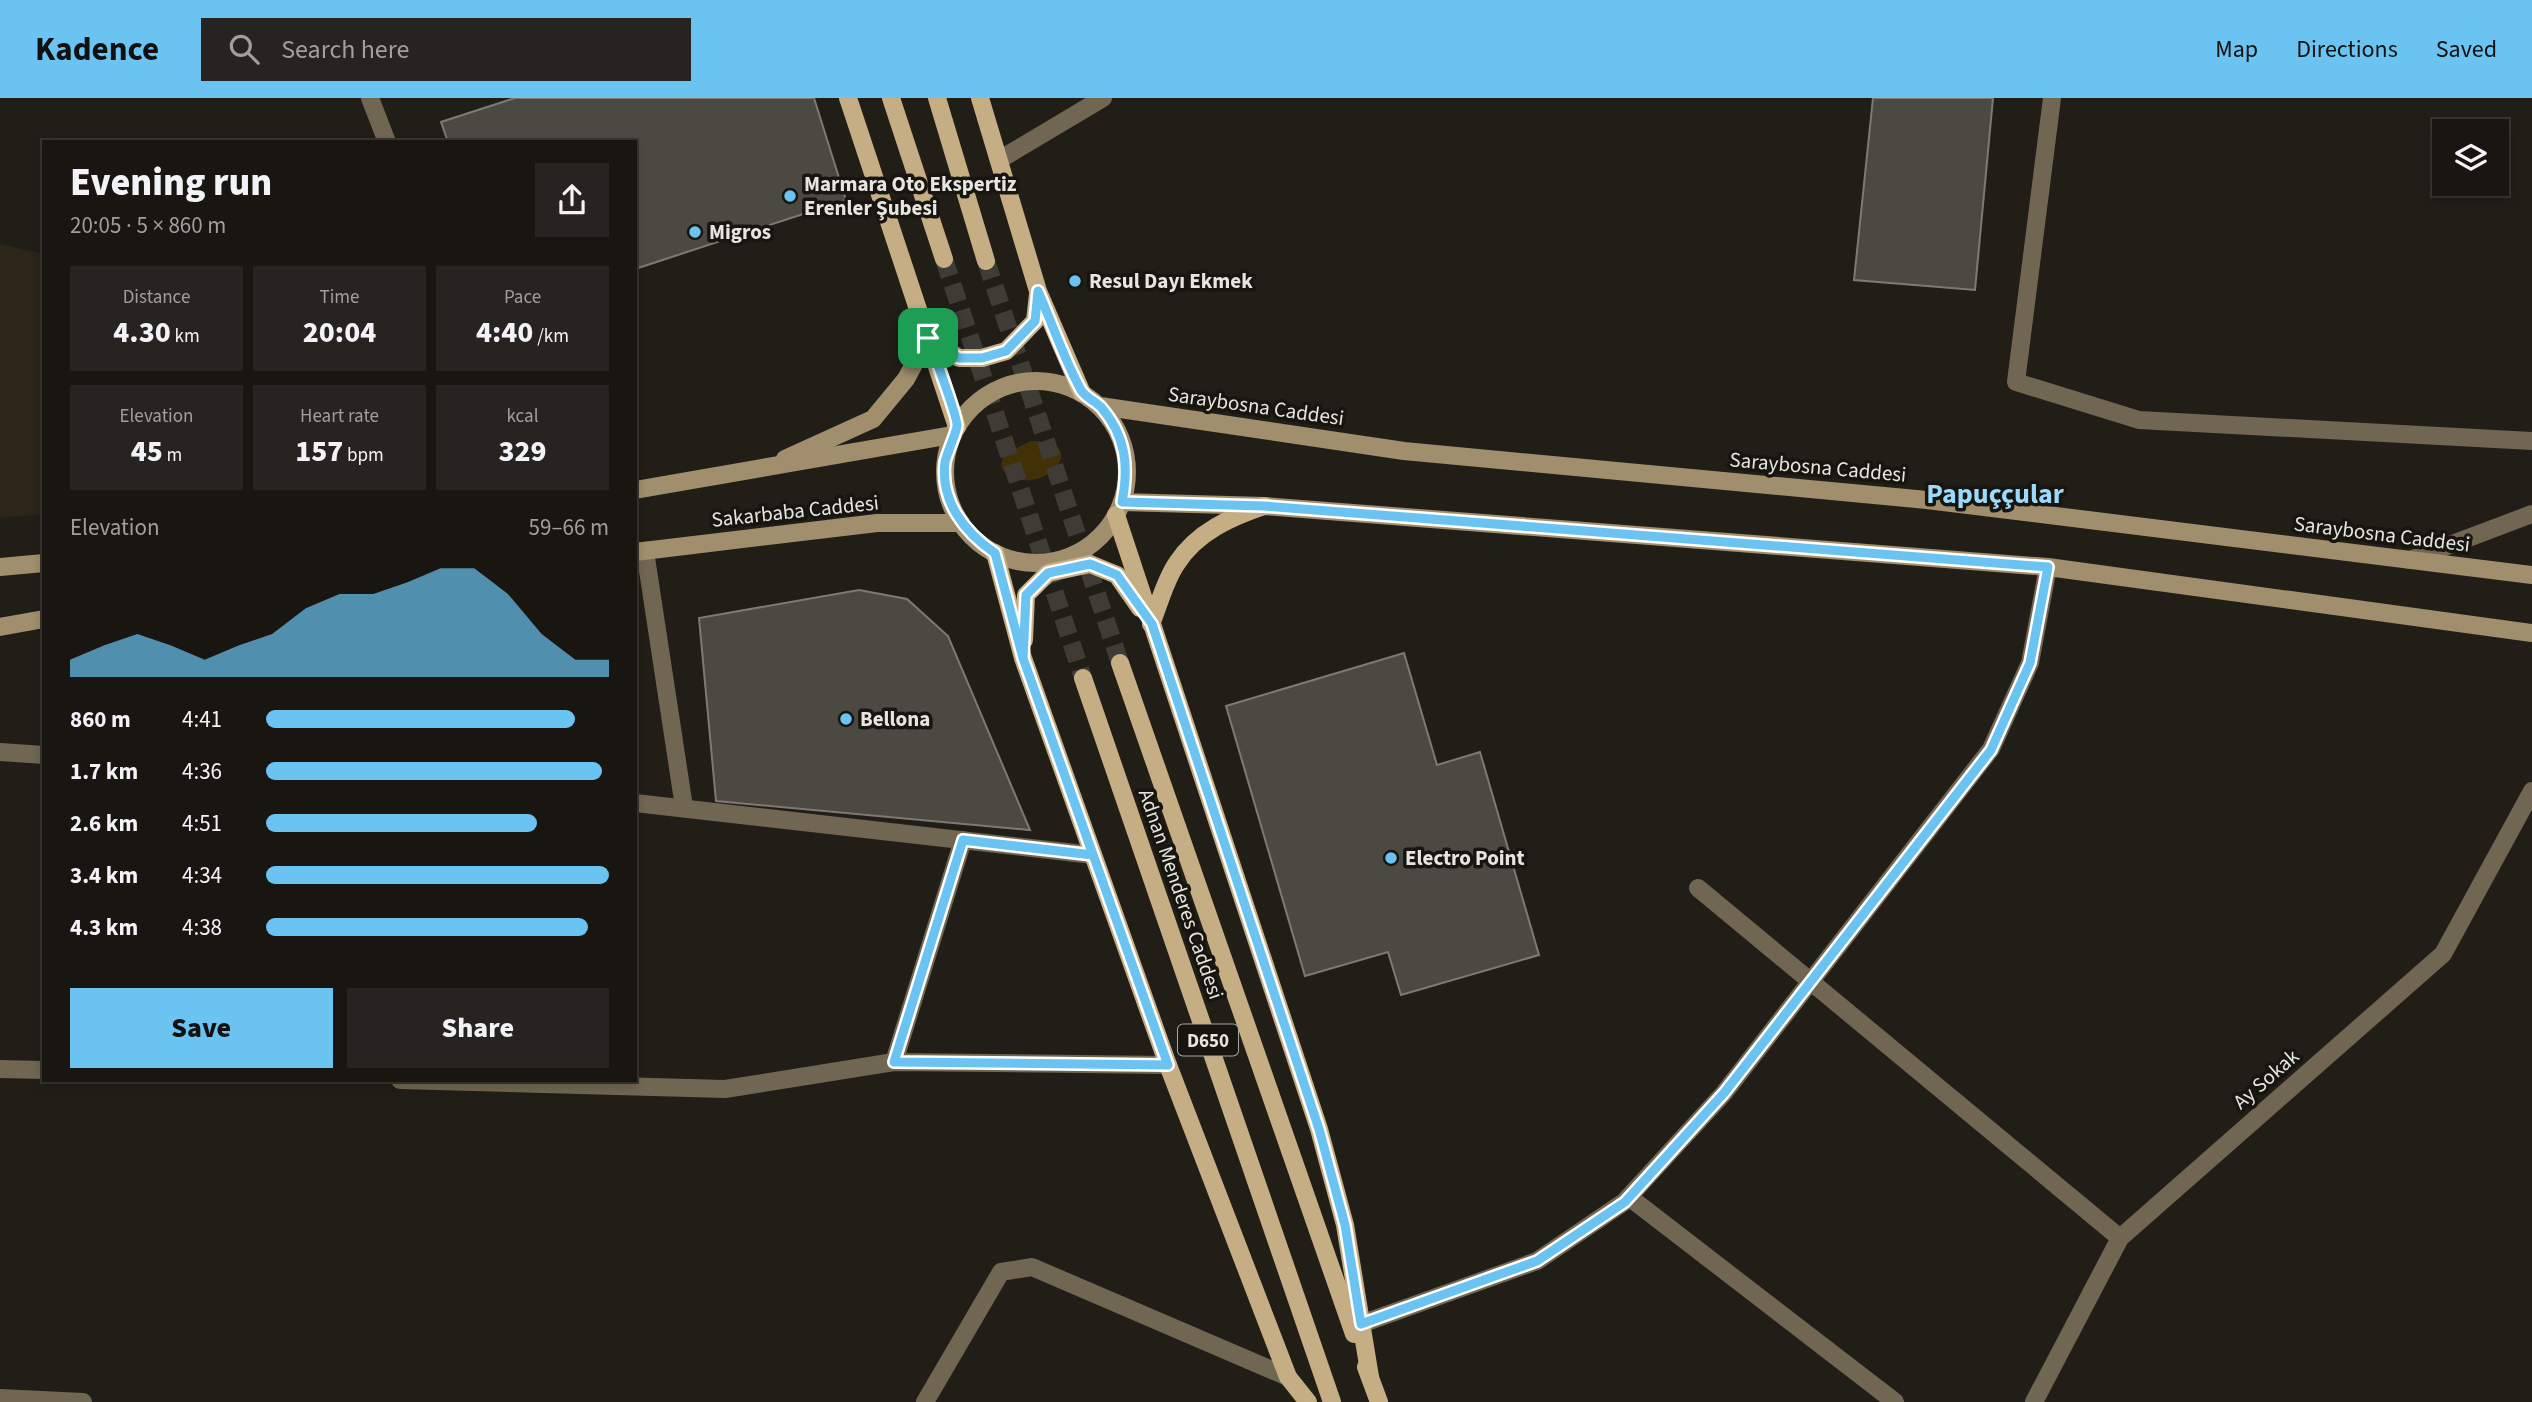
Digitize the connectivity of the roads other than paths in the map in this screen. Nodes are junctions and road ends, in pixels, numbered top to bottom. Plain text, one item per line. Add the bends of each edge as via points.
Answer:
1 (370, 98) edge
2 (848, 98) edge
3 (891, 98) edge
4 (937, 98) edge
5 (980, 98) edge
6 (1103, 98) edge
7 (2052, 98) edge
8 (386, 140) edge
9 (999, 160) junction
10 (944, 259) tunnel mouth
11 (986, 261) tunnel mouth
12 (1038, 291) junction
13 (928, 338) junction
14 (1082, 393) junction
15 (1100, 406) junction
16 (955, 431) junction
17 (2532, 441) edge
18 (758, 471) junction
19 (637, 490) edge
20 (1264, 506) junction
21 (1119, 508) junction
22 (2532, 514) edge
23 (961, 523) junction
24 (640, 552) edge
25 (995, 553) junction
26 (2410, 560) junction
27 (42, 562) edge
28 (0, 567) edge
29 (2048, 567) junction
30 (2532, 575) edge
31 (42, 619) edge
32 (1152, 624) junction
33 (0, 627) edge
34 (2532, 633) edge
35 (1023, 658) junction
36 (1120, 663) tunnel mouth
37 (1083, 678) tunnel mouth
38 (0, 751) edge
39 (42, 755) edge
40 (2532, 791) edge
41 (637, 803) edge
42 (684, 807) junction
43 (963, 840) junction
44 (1093, 855) junction
45 (1698, 888) dead end
46 (1810, 981) junction
47 (894, 1062) junction
48 (1168, 1065) junction
49 (0, 1069) edge
50 (42, 1070) edge
51 (481, 1082) edge
52 (1629, 1196) junction
53 (2120, 1238) junction
54 (1361, 1324) junction
55 (1288, 1377) junction
56 (1370, 1377) junction
57 (0, 1398) edge
58 (75, 1402) edge
59 (83, 1402) edge
60 (925, 1402) edge
61 (1308, 1402) edge
62 (1332, 1402) edge
63 (1378, 1402) edge
64 (1895, 1402) edge
65 (2034, 1402) edge

1 - 8 street
2 - 13 main road
3 - 10 main road
4 - 11 main road
5 - 9 main road
6 - 9 street
7 - 17 street via 2016,382 2139,420
9 - 12 main road
12 - 13 main road via 1035,321 1006,351 959,358
12 - 14 main road
13 - 16 main road
13 - 18 main road via 906,379 873,419
14 - 15 main road
14 - 16 main road via 1053,382 1023,381 994,391 969,410
15 - 21 main road via 1116,426 1125,451 1127,477
15 - 26 main road, Saraybosna Caddesi via 1404,452 1927,500
16 - 18 main road, Sakarbaba Caddesi
16 - 23 main road via 945,465 947,495
18 - 19 main road, Sakarbaba Caddesi
20 - 21 main road
20 - 29 main road
20 - 32 main road via 1227,518 1191,547 1177,563
21 - 25 main road via 1102,534 1063,558 1028,562
21 - 32 main road
22 - 26 street
23 - 24 main road, Sakarbaba Caddesi via 877,523
23 - 25 main road
24 - 42 street
25 - 35 main road
26 - 30 main road, Saraybosna Caddesi
27 - 28 main road
29 - 34 main road
29 - 46 street via 2030,663 1991,750
31 - 33 main road
32 - 35 main road via 1117,575 1090,564 1048,573 1026,595
32 - 54 main road via 1319,1129 1345,1225
35 - 44 main road
36 - 56 main road, Adnan Menderes Caddesi
37 - 62 main road, Adnan Menderes Caddesi / D650
38 - 39 street
40 - 53 street, Ay Sokak via 2443,954
41 - 42 street
42 - 43 street
43 - 44 street
43 - 47 street
44 - 48 main road
45 - 46 street
46 - 52 street via 1724,1093
46 - 53 street
47 - 48 street
47 - 51 street via 725,1088
48 - 55 main road
49 - 50 street
52 - 54 street via 1537,1261
52 - 64 street
53 - 65 street, Ay Sokak
54 - 56 main road
55 - 60 street via 1032,1268 1001,1272
55 - 61 main road
56 - 63 main road, Adnan Menderes Caddesi
57 - 58 street
58 - 59 street

